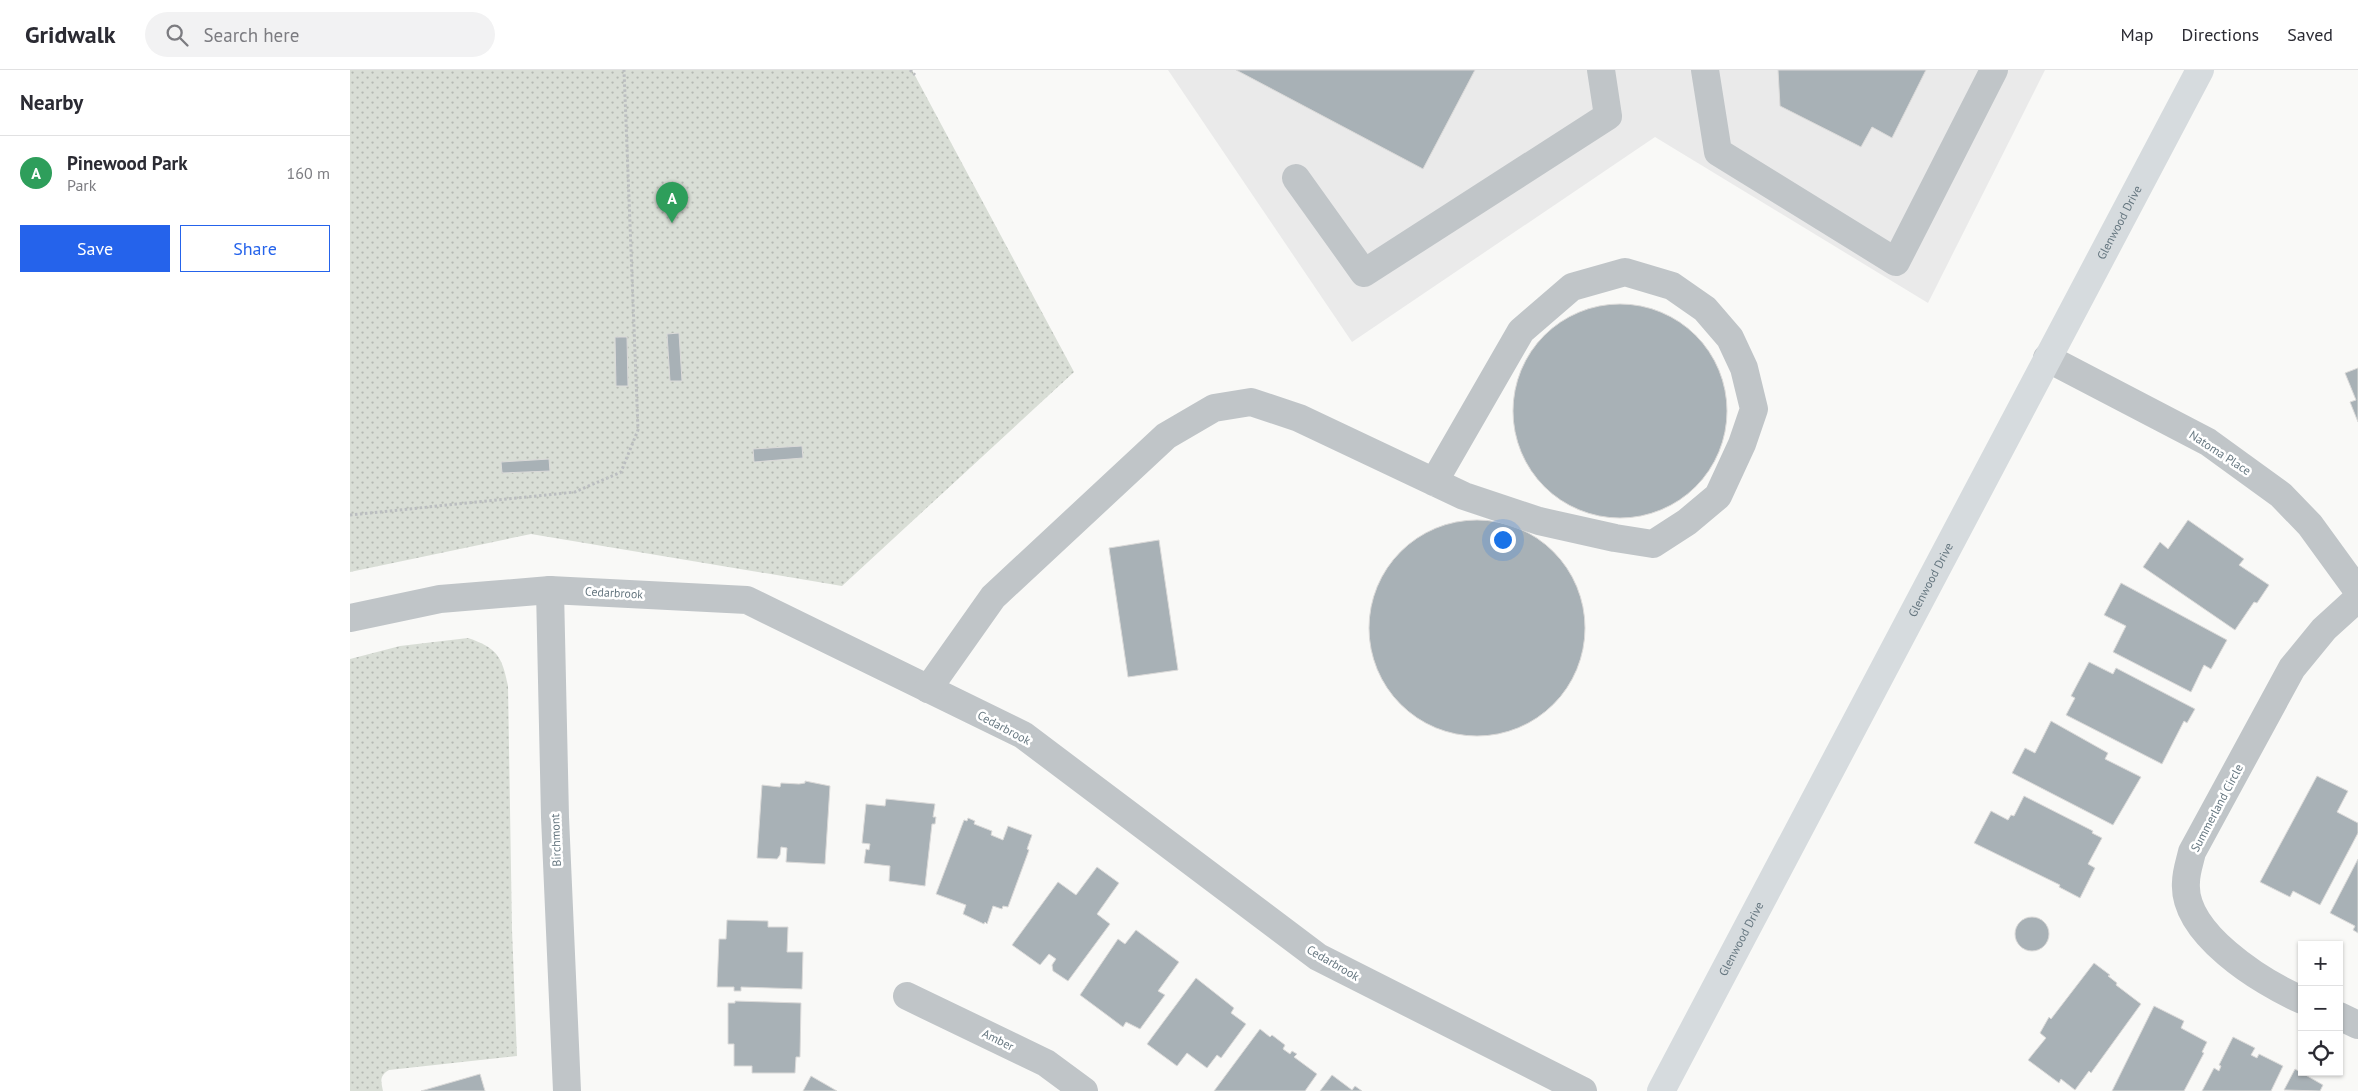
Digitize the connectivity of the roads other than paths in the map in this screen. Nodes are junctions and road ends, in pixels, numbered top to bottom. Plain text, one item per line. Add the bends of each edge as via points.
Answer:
1 (1601, 70) edge
2 (1705, 70) edge
3 (1994, 70) edge
4 (2200, 70) edge
5 (1296, 178) dead end
6 (2047, 358) junction
7 (1434, 482) junction
8 (550, 590) junction
9 (2358, 591) edge
10 (2358, 598) edge
11 (350, 618) edge
12 (928, 689) junction
13 (907, 996) dead end
14 (2298, 998) edge
15 (2343, 1018) edge
16 (2358, 1025) edge
17 (567, 1091) edge
18 (1084, 1091) edge
19 (1584, 1091) edge
20 (1661, 1091) edge

1 - 5 street via 1608,116 1364,273
2 - 3 street via 1718,152 1896,262
4 - 6 main road, Glenwood Drive
6 - 9 street, Natoma Place via 2208,442 2281,495 2310,525
6 - 20 main road, Glenwood Drive
7 - 7 street via 1464,496 1539,521 1653,544 1718,496 1754,409 1744,368 1730,338 1705,309 1672,286 1625,272 1572,287 1521,331
7 - 12 street via 1299,418 1251,402 1214,408 1166,436 993,597
8 - 11 street, Cedarbrook via 440,599
8 - 12 street, Cedarbrook via 747,600
8 - 17 street, Birchmont via 555,818
10 - 14 street, Summerland Circle via 2324,629 2292,668 2192,852 2185,883 2192,911 2209,936 2230,957
12 - 19 street, Cedarbrook via 1023,735 1318,957
13 - 18 street, Amber via 1046,1062
15 - 16 street

